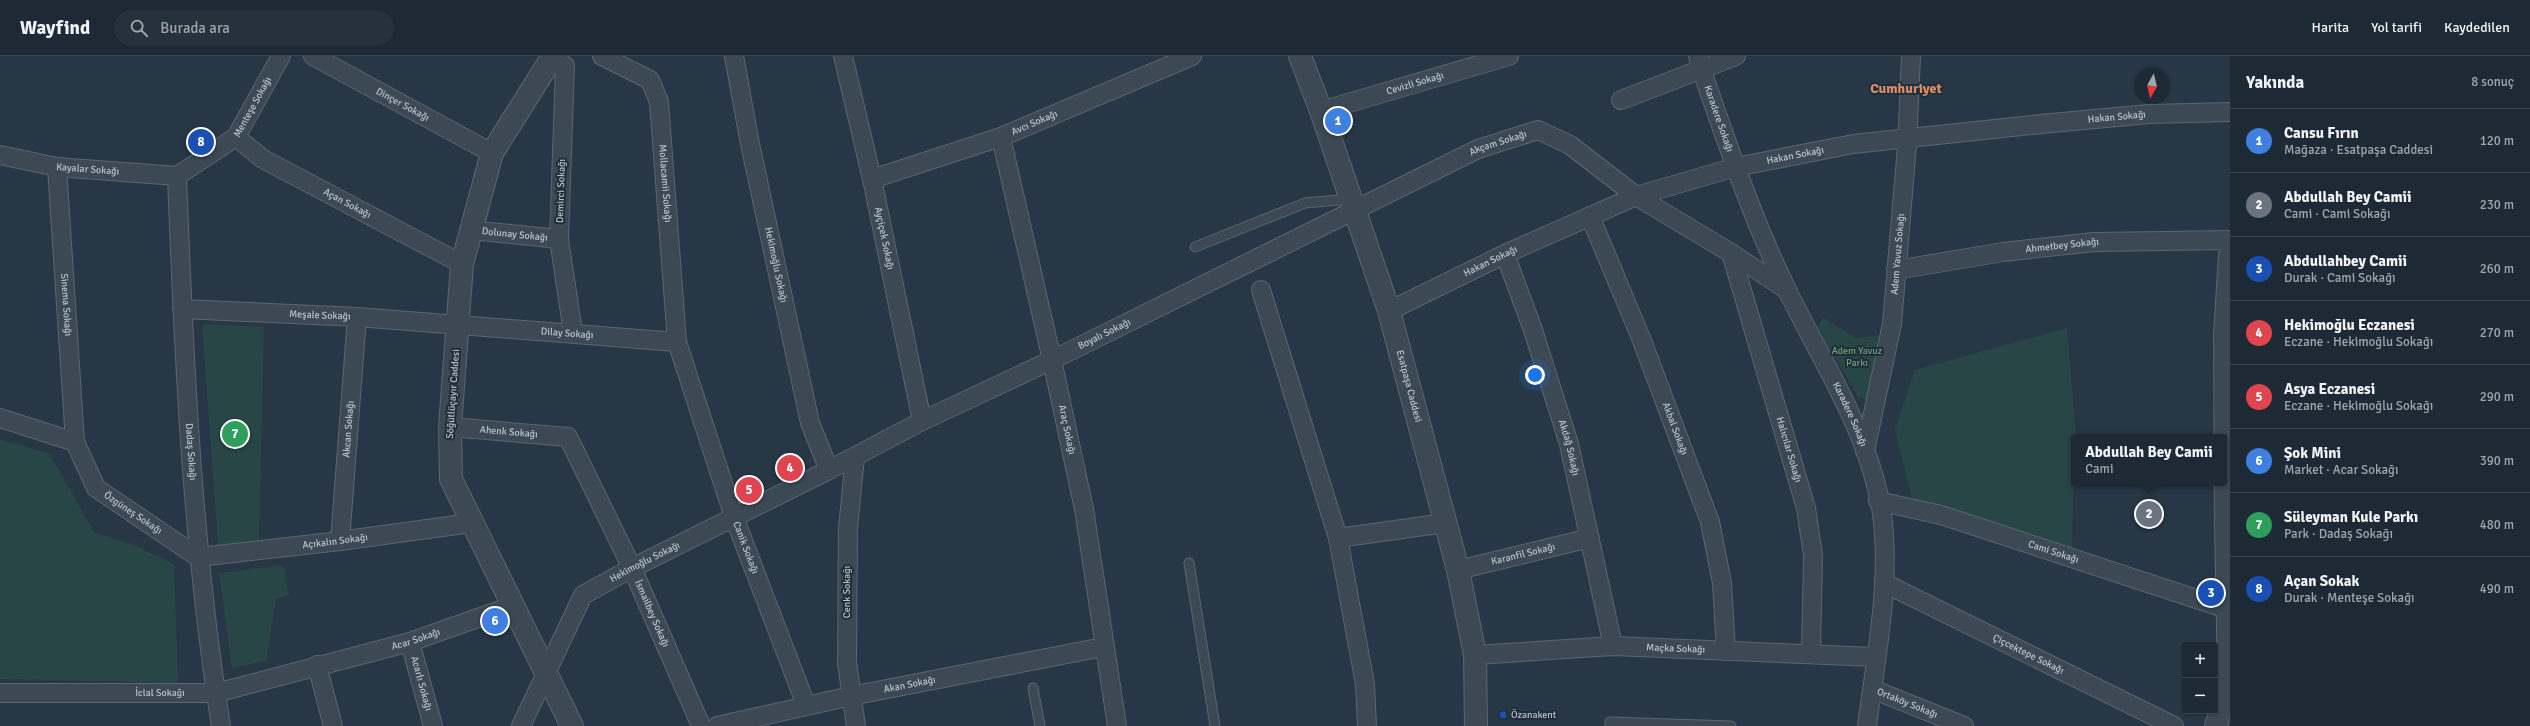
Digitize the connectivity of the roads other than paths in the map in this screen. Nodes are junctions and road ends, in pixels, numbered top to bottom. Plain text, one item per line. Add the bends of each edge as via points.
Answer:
1 (280, 56) edge
2 (313, 56) edge
3 (552, 56) edge
4 (602, 56) edge
5 (734, 56) edge
6 (843, 56) edge
7 (1192, 56) edge
8 (1300, 56) edge
9 (1508, 56) edge
10 (1736, 56) edge
11 (1911, 56) edge
12 (1700, 62) edge
13 (1621, 100) dead end
14 (1321, 111) junction
15 (2230, 112) edge
16 (236, 137) junction
17 (1001, 137) junction
18 (1907, 139) junction
19 (492, 153) junction
20 (0, 155) edge
21 (57, 167) junction
22 (1736, 167) junction
23 (177, 176) junction
24 (872, 179) junction
25 (1636, 196) junction
26 (1352, 204) junction
27 (1590, 216) junction
28 (471, 230) junction
29 (559, 239) junction
30 (2230, 240) edge
31 (1195, 247) dead end
32 (1731, 253) junction
33 (1505, 254) junction
34 (2230, 255) edge
35 (462, 264) junction
36 (1896, 270) junction
37 (1261, 290) dead end
38 (1787, 290) junction
39 (182, 309) junction
40 (1389, 311) junction
41 (358, 317) junction
42 (458, 324) junction
43 (573, 333) junction
44 (677, 342) junction
45 (1052, 360) junction
46 (2228, 404) edge
47 (0, 418) edge
48 (922, 421) junction
49 (450, 427) junction
50 (568, 437) joint
51 (75, 442) junction
52 (1865, 450) junction
53 (855, 457) junction
54 (829, 470) junction
55 (1878, 500) junction
56 (734, 517) junction
57 (471, 523) junction
58 (1445, 524) junction
59 (2228, 524) edge
60 (1338, 538) junction
61 (1590, 538) junction
62 (340, 541) junction
63 (198, 557) junction
64 (1189, 563) dead end
65 (632, 568) junction
66 (1458, 570) junction
67 (1884, 582) junction
68 (512, 606) junction
69 (2229, 610) edge
70 (410, 642) junction
71 (1613, 646) junction
72 (1103, 647) junction
73 (1726, 650) junction
74 (1811, 653) junction
75 (1475, 655) junction
76 (1875, 657) junction
77 (317, 666) junction
78 (546, 674) junction
79 (2230, 679) edge
80 (1033, 688) dead end
81 (1872, 689) junction
82 (0, 693) edge
83 (216, 693) junction
84 (851, 696) junction
85 (806, 705) junction
86 (221, 726) edge
87 (333, 726) edge
88 (433, 726) edge
89 (521, 726) edge
90 (572, 726) edge
91 (701, 726) edge
92 (717, 726) edge
93 (856, 726) edge
94 (1040, 726) edge
95 (1117, 726) edge
96 (1215, 726) edge
97 (1367, 726) edge
98 (1476, 726) edge
99 (1610, 726) edge
100 (1731, 726) edge
101 (1867, 726) edge
102 (1964, 726) edge
103 (2174, 726) edge
104 (2216, 726) edge

1 - 16 street, Menteşe Sokağı
2 - 19 street, Dinçer Sokağı
3 - 19 street, Söğütlüçayır Caddesi
3 - 29 street, Demirci Sokağı via 565,66
4 - 44 street, Mollacamii Sokağı via 650,80 659,102
5 - 54 street, Hekimoğlu Sokağı via 750,144 810,423
6 - 24 street, Ayçiçek Sokağı
7 - 17 street, Avcı Sokağı
8 - 14 street, Esatpaşa Caddesi
9 - 14 street, Cevizli Sokağı
10 - 12 street
11 - 18 street, Adem Yavuz Sokağı
12 - 13 street
12 - 22 street, Karadere Sokağı
14 - 26 street, Esatpaşa Caddesi
15 - 18 street, Hakan Sokağı via 2149,114
16 - 23 street, Menteşe Sokağı
16 - 35 street, Açan Sokağı via 263,159
17 - 24 street, Avcı Sokağı
17 - 45 street, Araç Sokağı
18 - 22 street, Hakan Sokağı via 1853,144
18 - 36 street, Adem Yavuz Sokağı
19 - 28 street, Söğütlüçayır Caddesi
20 - 21 street, Kayalar Sokağı
21 - 23 street, Kayalar Sokağı
21 - 51 street, Sinema Sokağı
22 - 25 street, Hakan Sokağı
22 - 38 street, Karadere Sokağı via 1756,223
23 - 39 street, Dadaş Sokağı
24 - 48 street, Ayçiçek Sokağı
25 - 26 street, Akçam Sokağı via 1570,145 1538,130 1478,149
25 - 27 street, Hakan Sokağı
25 - 32 street
26 - 31 lane via 1305,202
26 - 40 street, Esatpaşa Caddesi
26 - 45 street, Boyalı Sokağı
27 - 33 street, Hakan Sokağı
27 - 73 street, Akbal Sokağı via 1641,338 1710,522 1722,583
28 - 29 street, Dolunay Sokağı
28 - 35 street, Söğütlüçayır Caddesi
29 - 43 street, Demirci Sokağı
30 - 36 street, Ahmetbey Sokağı via 2094,242 2003,252
32 - 38 street
32 - 74 street, Halıcılar Sokağı via 1806,508 1813,555
33 - 40 street, Hakan Sokağı
33 - 61 street, Akdağ Sokağı via 1533,330 1569,444
34 - 46 street via 2225,335
35 - 42 street, Söğütlüçayır Caddesi
36 - 52 street, Adem Yavuz Sokağı via 1892,324
37 - 60 street
38 - 52 street, Karadere Sokağı via 1832,376
39 - 41 street, Meşale Sokağı
39 - 63 street, Dadaş Sokağı
40 - 58 street, Esatpaşa Caddesi
41 - 42 street, Meşale Sokağı
41 - 62 street, Akcan Sokağı
42 - 43 street, Dilay Sokağı
42 - 49 street, Söğütlüçayır Caddesi
43 - 44 street, Dilay Sokağı
44 - 56 street, Canik Sokağı
45 - 48 street, Boyalı Sokağı
45 - 72 street, Araç Sokağı via 1084,509
46 - 59 street
47 - 51 street
48 - 53 street, Boyalı Sokağı
49 - 50 street, Ahenk Sokağı
49 - 57 street, Söğütlüçayır Caddesi via 451,479
50 - 65 street, İsmailbey Sokağı
51 - 63 street, Özgüneş Sokağı via 96,488
52 - 55 street, Karadere Sokağı
53 - 54 street, Hekimoğlu Sokağı
53 - 84 street, Cenk Sokağı via 848,528 847,663
54 - 56 street, Hekimoğlu Sokağı
55 - 67 street, Karadere Sokağı via 1882,514
55 - 69 street, Cami Sokağı via 1941,515
56 - 65 street, Hekimoğlu Sokağı
56 - 85 street, Canik Sokağı
57 - 62 street, Açıkalın Sokağı
57 - 68 street, Söğütlüçayır Caddesi
58 - 60 street
58 - 66 street, Esatpaşa Caddesi
59 - 69 street
60 - 97 street via 1365,684
61 - 66 street, Karanfil Sokağı
61 - 71 street, Akdağ Sokağı
62 - 63 street, Açıkalın Sokağı
63 - 83 street, Dadaş Sokağı
64 - 96 lane
65 - 78 street, Hekimoğlu Sokağı via 583,595
65 - 91 street, İsmailbey Sokağı
66 - 75 street, Esatpaşa Caddesi
67 - 76 street, Karadere Sokağı
67 - 103 street, Çiçcektepe Sokağı
68 - 70 street, Acar Sokağı
68 - 78 street, Söğütlüçayır Caddesi
69 - 79 street
70 - 77 street, Acar Sokağı
70 - 88 street, Acarlı Sokağı
71 - 73 street, Maçka Sokağı
71 - 75 street, Maçka Sokağı
72 - 84 street, Akan Sokağı
72 - 95 street, Araç Sokağı
73 - 74 street, Maçka Sokağı
74 - 76 street, Maçka Sokağı
75 - 98 street, Esatpaşa Caddesi
76 - 81 street, Karadere Sokağı
77 - 83 street, İclal Sokağı
77 - 87 street
78 - 89 street, Hekimoğlu Sokağı
78 - 90 street, Söğütlüçayır Caddesi
79 - 104 street
80 - 94 lane
81 - 101 street, Karadere Sokağı
81 - 102 street, Ortaköy Sokağı
82 - 83 street, İclal Sokağı
83 - 86 street, Dadaş Sokağı
84 - 85 street, Akan Sokağı
84 - 93 street, Cenk Sokağı
85 - 92 street, Akan Sokağı
99 - 100 lane via 1610,722

